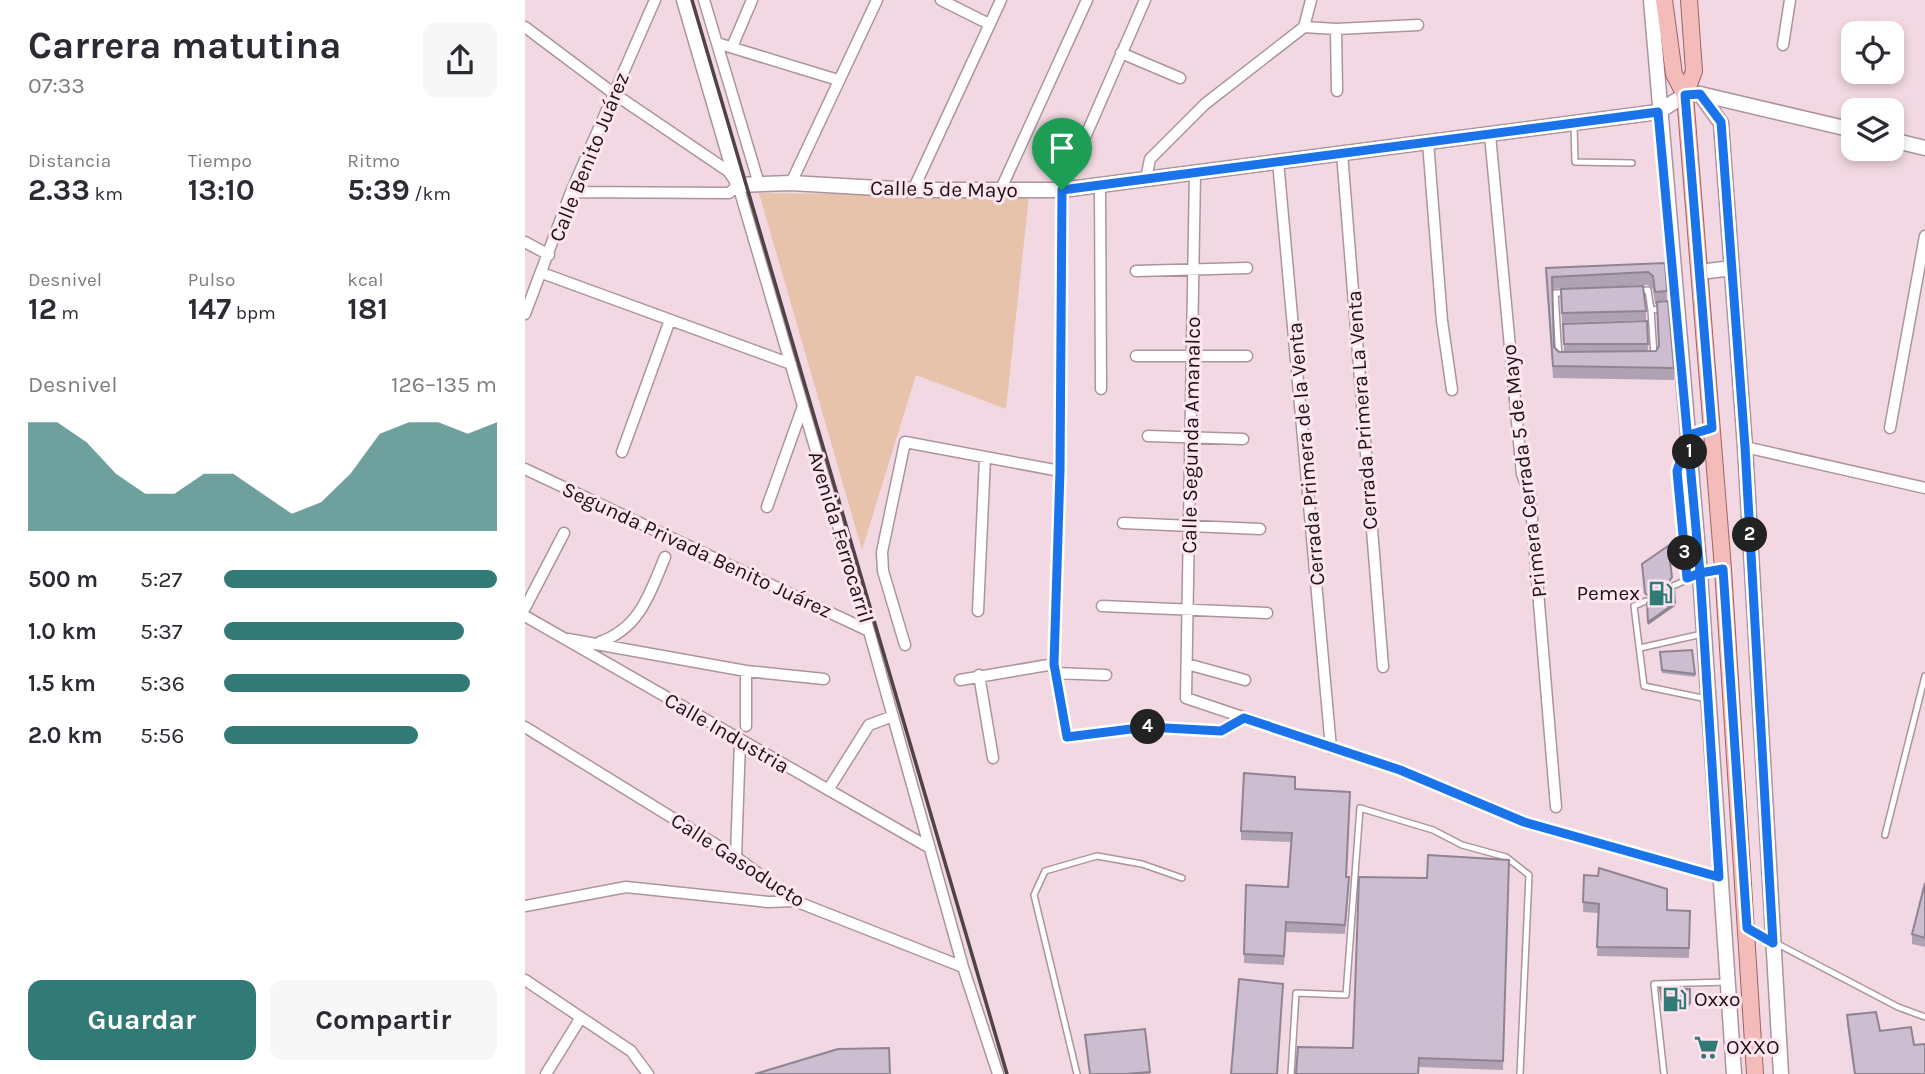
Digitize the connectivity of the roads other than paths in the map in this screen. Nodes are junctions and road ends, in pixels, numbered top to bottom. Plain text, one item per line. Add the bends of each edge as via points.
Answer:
1 (655, 0) edge
2 (684, 0) edge
3 (704, 0) edge
4 (753, 0) edge
5 (877, 0) edge
6 (941, 0) edge
7 (1001, 0) edge
8 (1087, 0) edge
9 (1145, 0) edge
10 (1311, 0) edge
11 (1651, 0) edge
12 (1664, 0) edge
13 (1689, 0) edge
14 (1790, 0) edge
15 (989, 24) junction
16 (1418, 25) dead end
17 (525, 27) edge
18 (1304, 27) junction
19 (1336, 29) junction
20 (717, 43) junction
21 (1783, 45) dead end
22 (732, 47) junction
23 (1121, 53) junction
24 (1180, 78) dead end
25 (838, 80) junction
26 (1337, 91) dead end
27 (613, 93) junction
28 (1693, 95) junction
29 (1658, 112) junction
30 (1574, 122) junction
31 (1841, 127) edge
32 (1490, 135) junction
33 (1428, 142) junction
34 (1904, 143) edge
35 (1925, 148) edge
36 (1342, 153) junction
37 (1278, 161) junction
38 (1632, 163) dead end
39 (1195, 172) junction
40 (1146, 179) junction
41 (791, 183) junction
42 (759, 184) junction
43 (1101, 184) junction
44 (738, 185) junction
45 (913, 190) junction
46 (1062, 190) junction
47 (1000, 191) junction
48 (571, 192) junction
49 (1925, 236) edge
50 (525, 242) edge
51 (549, 254) junction
52 (1247, 268) dead end
53 (1732, 268) junction
54 (1193, 270) junction
55 (1136, 271) dead end
56 (542, 273) junction
57 (1700, 280) junction
58 (1674, 290) junction
59 (1635, 291) edge
60 (1581, 292) edge
61 (1676, 307) junction
62 (1651, 310) junction
63 (525, 314) edge
64 (670, 320) junction
65 (1652, 325) junction
66 (1638, 326) edge
67 (1571, 327) edge
68 (1557, 328) junction
69 (1136, 356) dead end
70 (1193, 356) junction
71 (1247, 356) dead end
72 (1573, 359) edge
73 (1640, 359) edge
74 (792, 364) junction
75 (1101, 389) dead end
76 (1452, 390) dead end
77 (802, 409) junction
78 (1712, 428) junction
79 (1890, 428) dead end
80 (1689, 435) junction
81 (1148, 436) dead end
82 (1192, 438) junction
83 (1243, 439) dead end
84 (1745, 447) junction
85 (622, 452) dead end
86 (985, 458) junction
87 (525, 469) edge
88 (1060, 471) junction
89 (1925, 488) edge
90 (767, 507) dead end
91 (1123, 523) dead end
92 (1188, 524) junction
93 (1260, 529) dead end
94 (564, 533) dead end
95 (665, 556) dead end
96 (1723, 569) junction
97 (1693, 576) junction
98 (1673, 586) edge
99 (1646, 601) edge
100 (1102, 606) dead end
101 (525, 608) edge
102 (1188, 610) junction
103 (978, 611) dead end
104 (1267, 612) dead end
105 (525, 616) edge
106 (869, 631) junction
107 (1702, 634) junction
108 (561, 638) junction
109 (597, 643) junction
110 (905, 645) dead end
111 (1640, 648) junction
112 (1187, 664) junction
113 (1383, 667) dead end
114 (1054, 668) junction
115 (746, 671) junction
116 (979, 675) junction
117 (1106, 675) dead end
118 (1925, 676) edge
119 (824, 679) dead end
120 (960, 680) dead end
121 (1245, 680) dead end
122 (1707, 699) junction
123 (893, 716) junction
124 (1244, 718) junction
125 (746, 726) dead end
126 (525, 727) edge
127 (740, 741) junction
128 (1331, 748) junction
129 (993, 758) dead end
130 (828, 790) junction
131 (1556, 807) dead end
132 (1885, 835) dead end
133 (930, 848) junction
134 (736, 857) junction
135 (1719, 877) junction
136 (1182, 878) dead end
137 (795, 901) junction
138 (525, 906) edge
139 (1747, 928) junction
140 (1773, 943) junction
141 (963, 967) junction
142 (525, 980) edge
143 (1728, 982) junction
144 (1925, 1017) edge
145 (580, 1019) junction
146 (546, 1074) edge
147 (648, 1074) edge
148 (998, 1074) edge
149 (1077, 1074) edge
150 (1291, 1074) edge
151 (1520, 1074) edge
152 (1664, 1074) edge
153 (1734, 1074) edge
154 (1755, 1074) edge
155 (1781, 1074) edge

1 - 27 street, Calle Benito Juárez
2 - 44 main road, Avenida Ferrocarril
3 - 20 street
4 - 22 street
5 - 25 street
6 - 15 street
7 - 15 street
8 - 47 street
9 - 23 street
10 - 18 street
11 - 29 main road
12 - 28 main road via 1674,74
13 - 28 main road
14 - 21 street
15 - 45 street
16 - 19 street
17 - 27 street
18 - 19 street
18 - 40 street via 1205,104 1150,159
19 - 26 street
20 - 22 street
20 - 42 street
22 - 25 street
23 - 24 street
23 - 46 street
25 - 41 street
27 - 44 street via 728,171
27 - 48 street, Calle Benito Juárez
28 - 29 main road, Calle 5 de Mayo
28 - 31 main road
28 - 53 main road via 1721,122
28 - 57 main road
29 - 30 main road, Calle 5 de Mayo
29 - 58 main road
30 - 32 main road, Calle 5 de Mayo
30 - 38 lane via 1575,162
32 - 33 main road, Calle 5 de Mayo
32 - 131 street, Primera Cerrada 5 de Mayo via 1522,474 1530,495
33 - 36 main road, Calle 5 de Mayo
33 - 76 street
34 - 35 main road
36 - 37 main road, Calle 5 de Mayo
36 - 113 street, Cerrada Primera La Venta
37 - 39 main road, Calle 5 de Mayo
37 - 128 street, Cerrada Primera de la Venta
39 - 40 main road, Calle 5 de Mayo
39 - 54 street, Calle Segunda Amanalco
40 - 43 main road, Calle 5 de Mayo
41 - 42 main road, Calle 5 de Mayo
41 - 45 main road, Calle 5 de Mayo
42 - 44 main road, Calle 5 de Mayo
43 - 46 main road, Calle 5 de Mayo
43 - 75 street
44 - 48 street via 729,193
44 - 74 street, Avenida Ferrocarril
45 - 47 main road, Calle 5 de Mayo
46 - 47 main road, Calle 5 de Mayo
46 - 88 street
48 - 51 street, Calle Benito Juárez
49 - 79 street
50 - 51 street
51 - 56 street, Calle Benito Juárez
52 - 54 street
53 - 57 main road
53 - 84 main road
54 - 55 street
54 - 70 street, Calle Segunda Amanalco
56 - 63 street, Calle Benito Juárez
56 - 64 street
57 - 58 main road
57 - 78 main road
58 - 61 main road
59 - 62 lane via 1648,290
60 - 68 lane via 1555,293
61 - 62 lane
61 - 80 main road
62 - 65 lane
64 - 74 street
64 - 85 street
65 - 66 lane
65 - 73 lane via 1654,359
67 - 68 lane
68 - 72 lane via 1559,359
69 - 70 street
70 - 71 street
70 - 82 street, Calle Segunda Amanalco
74 - 77 street, Avenida Ferrocarril
77 - 90 street
77 - 106 street, Avenida Ferrocarril
78 - 80 lane
78 - 96 main road
80 - 97 main road
81 - 82 street
82 - 83 street
82 - 92 street, Calle Segunda Amanalco
84 - 89 street
84 - 140 main road
86 - 88 street
86 - 103 street
86 - 110 street via 905,442 882,552 883,571
87 - 106 street, Segunda Privada Benito Juárez
88 - 114 street
91 - 92 street
92 - 93 street
92 - 102 street, Calle Segunda Amanalco
94 - 101 street
95 - 109 street via 631,625
96 - 97 lane
96 - 139 main road
97 - 98 lane
97 - 107 main road
99 - 111 lane via 1635,606
100 - 102 street
102 - 104 street
102 - 112 street, Calle Segunda Amanalco
105 - 108 street, Calle Industria
106 - 123 street, Avenida Ferrocarril
107 - 111 lane
107 - 122 main road
108 - 109 street
108 - 127 street, Calle Industria
109 - 115 street
111 - 122 lane via 1644,686
112 - 121 street
112 - 124 street, Calle Segunda Amanalco via 1185,698
114 - 116 street
114 - 117 street
114 - 124 street via 1067,737 1147,727 1221,731
115 - 119 street
115 - 125 street
116 - 120 street
116 - 129 street
118 - 132 lane
122 - 135 main road
123 - 130 street via 869,725
123 - 133 street, Avenida Ferrocarril
124 - 128 street
126 - 134 street, Calle Gasoducto
127 - 130 street, Calle Industria
127 - 134 street
128 - 135 street via 1400,770 1524,822
130 - 133 street, Calle Industria
133 - 141 street, Avenida Ferrocarril
134 - 137 street, Calle Gasoducto
135 - 143 main road
136 - 149 lane via 1142,864 1097,856 1045,871 1034,895
137 - 138 street via 626,887
137 - 141 street, Calle Gasoducto
139 - 140 lane
139 - 154 main road
140 - 144 lane
140 - 155 main road
141 - 148 street, Avenida Ferrocarril
142 - 145 street
143 - 152 lane via 1654,984
143 - 153 main road
145 - 146 street
145 - 147 street via 631,1051
150 - 151 lane via 1296,993 1346,995 1360,807 1506,857 1529,875

